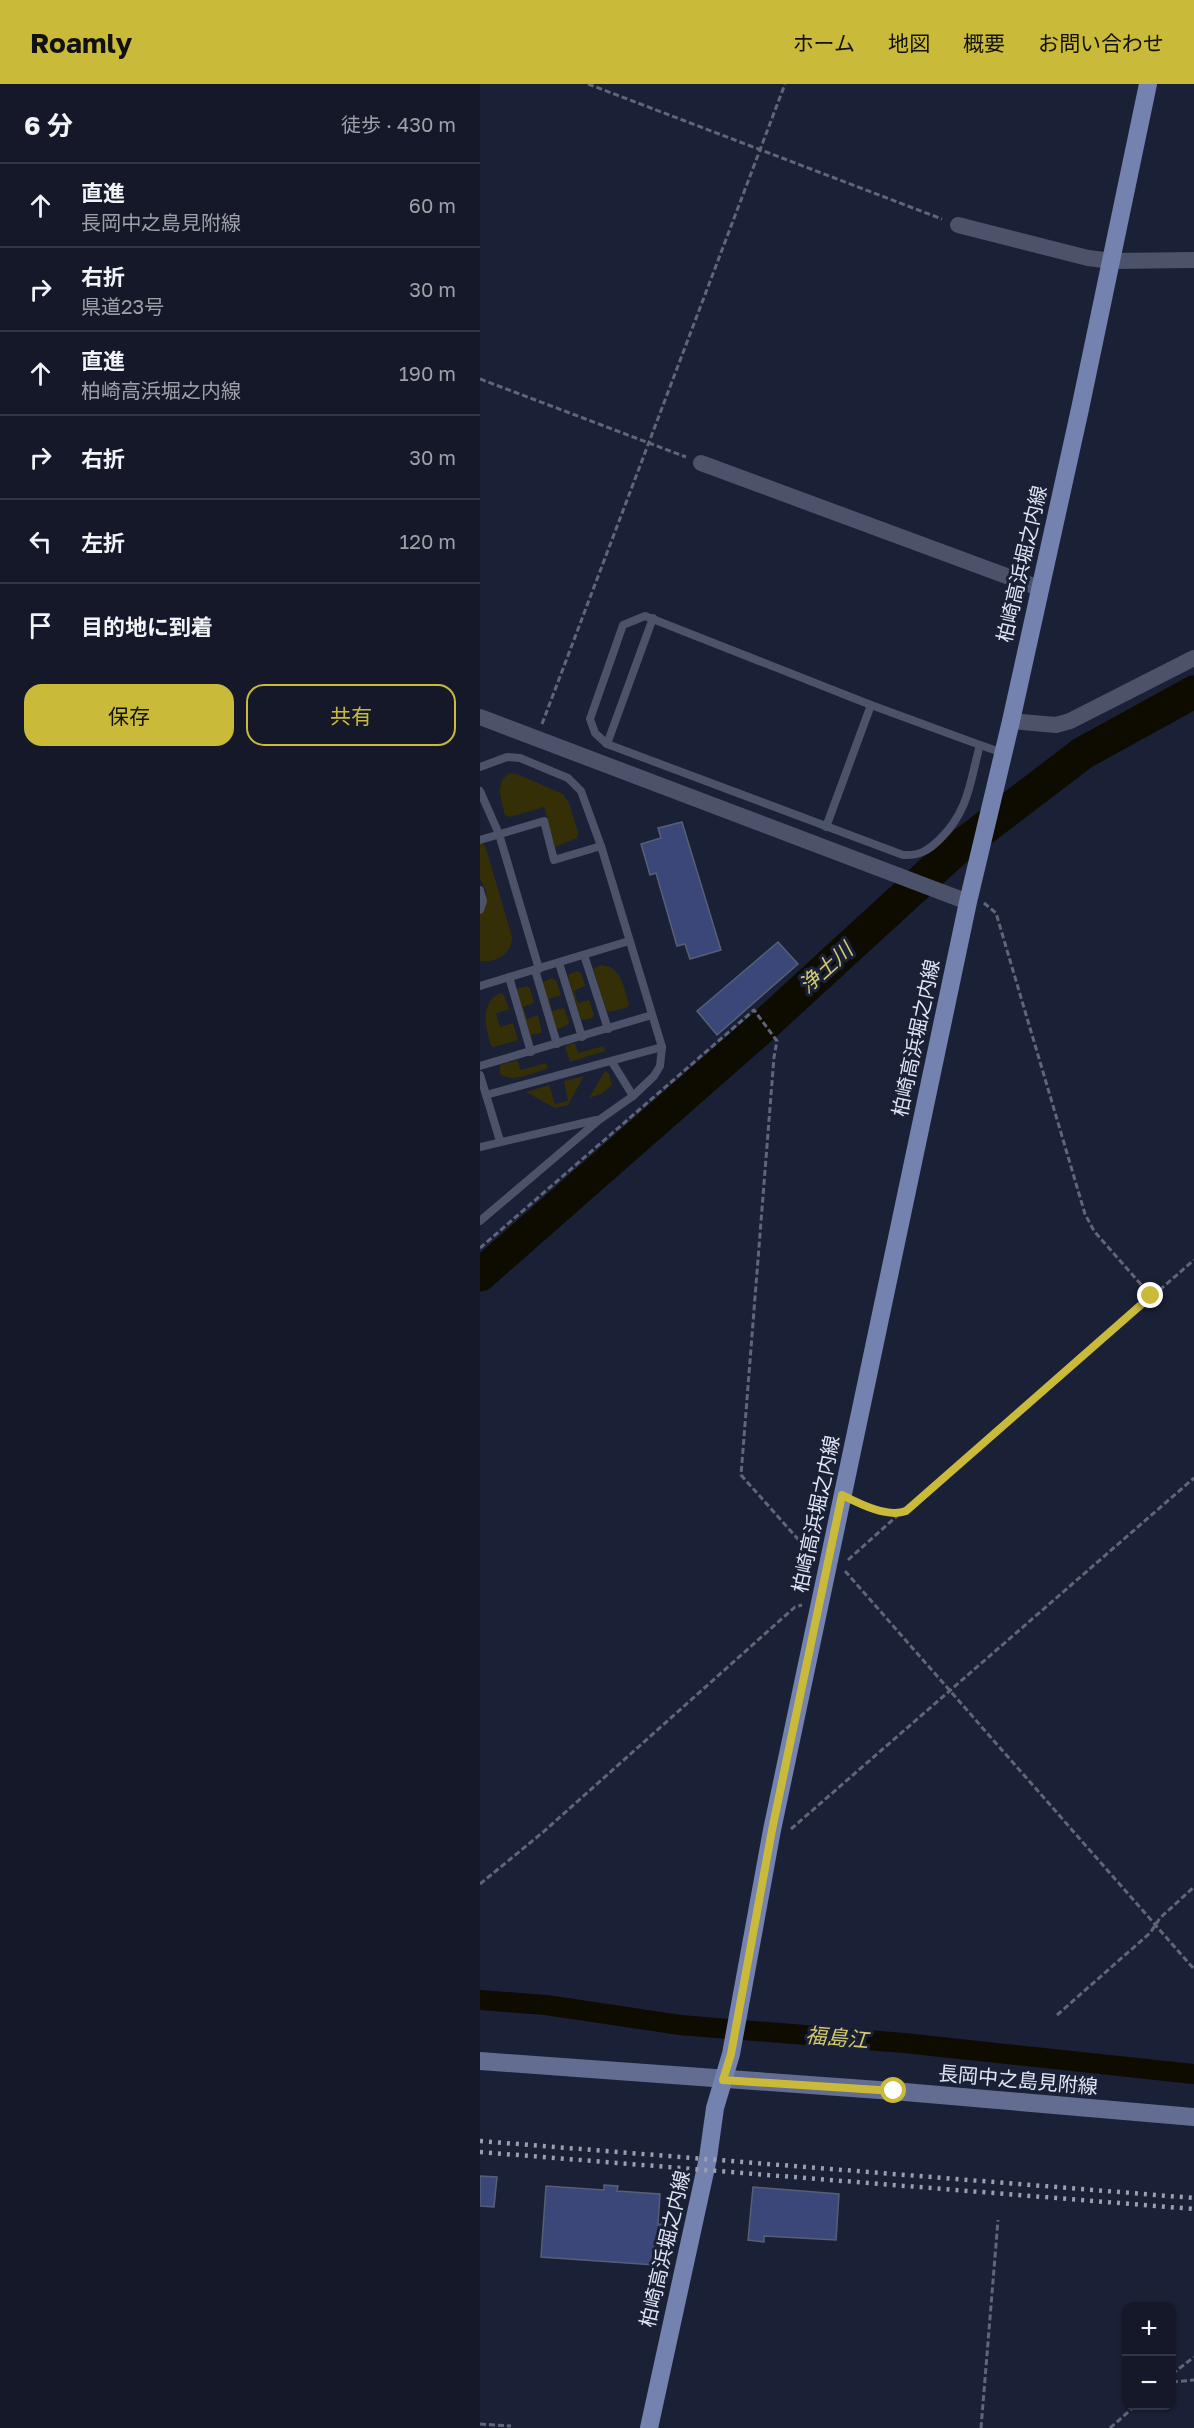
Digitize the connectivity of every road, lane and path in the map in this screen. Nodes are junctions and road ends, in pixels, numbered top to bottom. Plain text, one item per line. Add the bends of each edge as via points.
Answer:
1 (588, 84) edge
2 (785, 84) edge
3 (1148, 84) edge
4 (760, 150) junction
5 (958, 225) joint
6 (1194, 260) edge
7 (1112, 261) junction
8 (480, 379) edge
9 (648, 442) junction
10 (701, 463) joint
11 (1039, 588) junction
12 (653, 618) junction
13 (1194, 658) edge
14 (871, 705) junction
15 (480, 717) edge
16 (1011, 721) junction
17 (536, 740) junction
18 (607, 744) junction
19 (980, 745) junction
20 (1003, 753) junction
21 (480, 767) edge
22 (480, 791) edge
23 (826, 827) junction
24 (499, 834) junction
25 (480, 840) edge
26 (601, 846) junction
27 (480, 890) edge
28 (968, 902) junction
29 (480, 910) edge
30 (629, 941) junction
31 (584, 955) junction
32 (559, 963) junction
33 (537, 970) junction
34 (509, 977) junction
35 (480, 986) edge
36 (652, 1015) junction
37 (608, 1029) junction
38 (582, 1037) junction
39 (556, 1044) junction
40 (662, 1047) junction
41 (531, 1052) junction
42 (612, 1062) junction
43 (480, 1066) edge
44 (480, 1075) edge
45 (486, 1095) junction
46 (633, 1096) junction
47 (599, 1120) junction
48 (500, 1141) junction
49 (480, 1147) edge
50 (480, 1221) edge
51 (480, 1248) edge
52 (1194, 1260) edge
53 (1151, 1296) junction
54 (1194, 1478) edge
55 (842, 1495) junction
56 (898, 1515) junction
57 (826, 1572) junction
58 (821, 1599) junction
59 (772, 1830) junction
60 (480, 1884) edge
61 (1194, 1887) edge
62 (1156, 1924) junction
63 (1194, 1969) edge
64 (1057, 2015) dead end
65 (480, 2061) edge
66 (723, 2080) junction
67 (1194, 2116) edge
68 (998, 2220) dead end
69 (1194, 2357) edge
70 (1176, 2371) edge
71 (1194, 2380) edge
72 (1176, 2382) edge
73 (1130, 2410) edge
74 (480, 2424) edge
75 (511, 2426) dead end
76 (649, 2428) edge
77 (981, 2428) edge
78 (1110, 2428) edge

1 - 4 path
2 - 4 path
3 - 7 main road, 柏崎高浜堀之内線
4 - 5 path
4 - 9 path
5 - 7 street
6 - 7 street
7 - 11 main road, 柏崎高浜堀之内線
8 - 9 path
9 - 10 path
9 - 17 path
10 - 11 street
11 - 16 main road, 柏崎高浜堀之内線
12 - 14 lane
12 - 18 lane
12 - 18 lane via 645,616 623,625 590,719 595,733
13 - 16 street via 1070,721
14 - 19 lane
14 - 23 lane
15 - 17 street
16 - 20 main road, 柏崎高浜堀之内線
17 - 28 street
18 - 23 lane
19 - 20 lane
19 - 23 lane via 963,811 924,853 903,855
20 - 28 main road, 柏崎高浜堀之内線
21 - 26 lane via 514,757 568,778 581,791
22 - 24 lane
24 - 25 lane
24 - 26 lane via 544,821 554,860
24 - 33 lane
26 - 30 lane
27 - 29 lane
28 - 53 path via 985,903 996,913 1085,1214 1094,1231
28 - 55 main road, 柏崎高浜堀之内線
30 - 31 lane
30 - 36 lane
31 - 32 lane
31 - 37 lane
32 - 33 lane
32 - 38 lane
33 - 34 lane
33 - 39 lane
34 - 35 lane
34 - 41 lane
36 - 37 lane
36 - 40 lane
37 - 38 lane
38 - 39 lane
39 - 41 lane
40 - 42 lane
40 - 46 lane via 660,1066
41 - 43 lane
42 - 45 lane
42 - 46 lane
44 - 45 lane
45 - 48 lane
46 - 47 lane
47 - 48 lane
47 - 50 lane
48 - 49 lane
51 - 57 path via 754,1010 777,1041 741,1475
52 - 53 path
53 - 56 path
54 - 59 path via 792,1829
55 - 56 path
55 - 57 main road, 柏崎高浜堀之内線
56 - 62 path via 841,1567
57 - 58 main road, 柏崎高浜堀之内線
58 - 59 main road, 柏崎高浜堀之内線
58 - 60 path via 795,1607
59 - 66 main road, 柏崎高浜堀之内線
61 - 62 path
62 - 63 path
62 - 64 path via 1142,1941
65 - 66 main road, 長岡中之島見附線
66 - 67 main road, 長岡中之島見附線
66 - 76 main road, 柏崎高浜堀之内線
68 - 77 path
69 - 70 path
71 - 72 path
73 - 78 path
74 - 75 path

